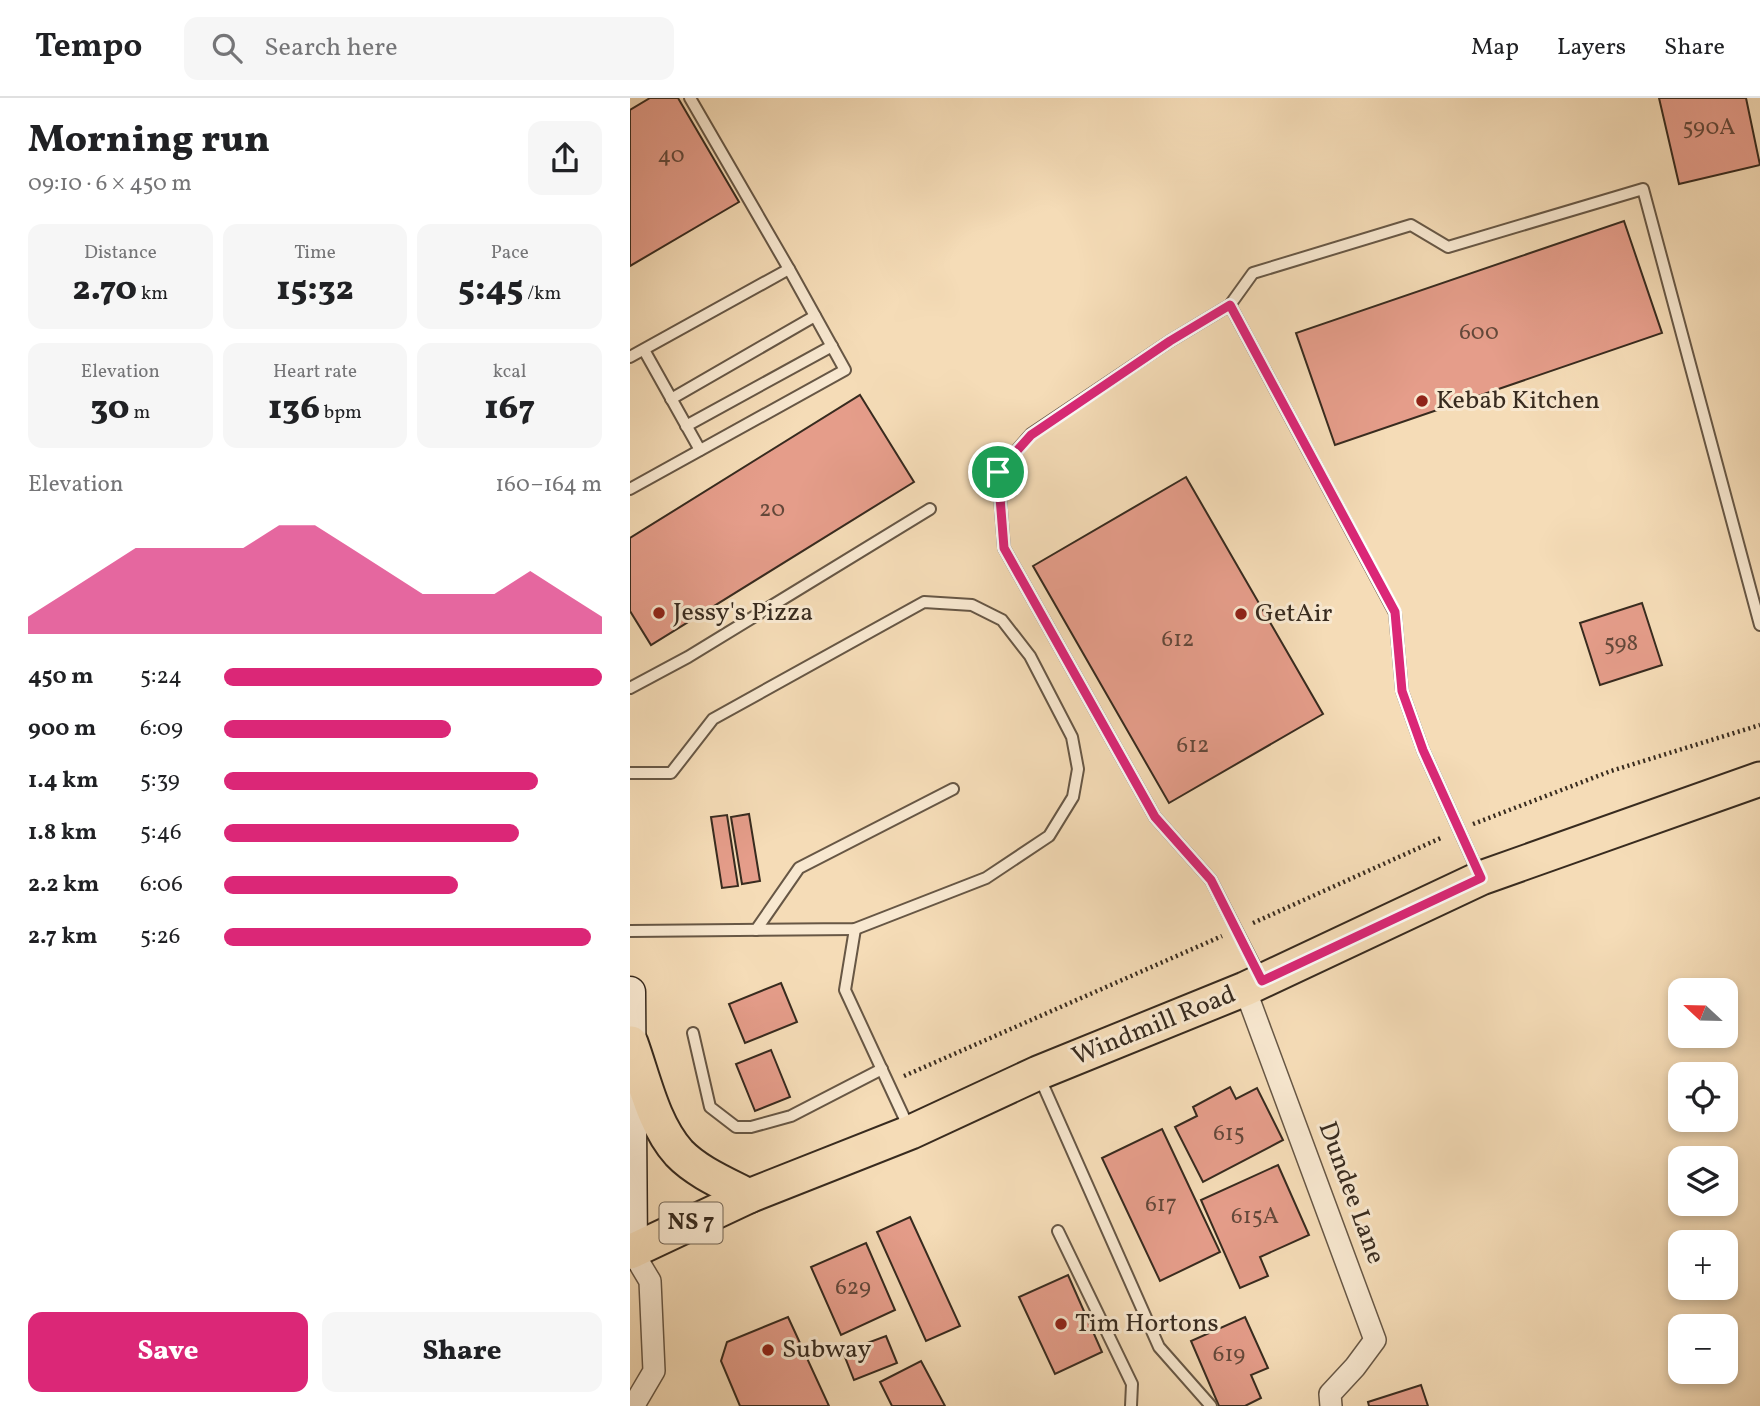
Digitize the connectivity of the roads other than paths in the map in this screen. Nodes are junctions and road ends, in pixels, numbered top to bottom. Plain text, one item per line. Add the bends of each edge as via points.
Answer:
1 (690, 98) edge
2 (789, 269) junction
3 (1230, 305) junction
4 (815, 316) junction
5 (832, 346) junction
6 (644, 350) junction
7 (630, 357) edge
8 (671, 399) junction
9 (686, 426) junction
10 (700, 450) junction
11 (630, 489) edge
12 (930, 509) dead end
13 (1759, 620) edge
14 (630, 688) edge
15 (630, 773) edge
16 (1760, 779) edge
17 (953, 789) dead end
18 (1481, 878) junction
19 (855, 929) junction
20 (756, 930) junction
21 (630, 931) edge
22 (1254, 985) junction
23 (630, 992) edge
24 (630, 1003) edge
25 (693, 1033) dead end
26 (631, 1043) edge
27 (882, 1069) junction
28 (1038, 1073) junction
29 (911, 1132) junction
30 (749, 1196) junction
31 (1058, 1231) dead end
32 (631, 1252) edge
33 (633, 1403) edge
34 (1131, 1406) edge
35 (1211, 1406) edge
36 (1331, 1406) edge

1 - 2 lane
2 - 4 lane
2 - 6 lane
3 - 13 lane via 1253,273 1411,225 1448,247 1643,189
3 - 18 lane via 1395,612 1402,691 1423,750
3 - 22 lane via 1031,435 998,472 1004,548 1155,817 1211,880
4 - 5 lane
4 - 8 lane
5 - 9 lane
5 - 10 lane via 845,370
6 - 7 lane
6 - 8 lane
8 - 9 lane
9 - 10 lane
10 - 11 lane
12 - 14 lane
15 - 19 lane via 671,773 713,719 924,603 972,605 1002,620 1030,656 1072,737 1078,769 1073,797 1049,835 986,878
16 - 18 main road, Windmill Road / NS 7
17 - 20 lane via 799,868
18 - 22 main road, Windmill Road / NS 7
19 - 20 lane
19 - 27 lane via 845,990
20 - 21 lane
22 - 28 main road, Windmill Road / NS 7
22 - 36 street, Dundee Lane via 1376,1340 1330,1394
23 - 24 main road
24 - 26 main road
25 - 27 lane via 710,1107 736,1127 791,1116
26 - 30 main road via 662,1129 680,1154
26 - 32 main road
27 - 29 lane
28 - 29 main road, Windmill Road / NS 7
28 - 35 lane via 1159,1348
29 - 30 main road, Windmill Road / NS 7
30 - 32 main road, Windmill Road / NS 7
31 - 34 lane via 1132,1384
32 - 33 street via 650,1281 654,1371

